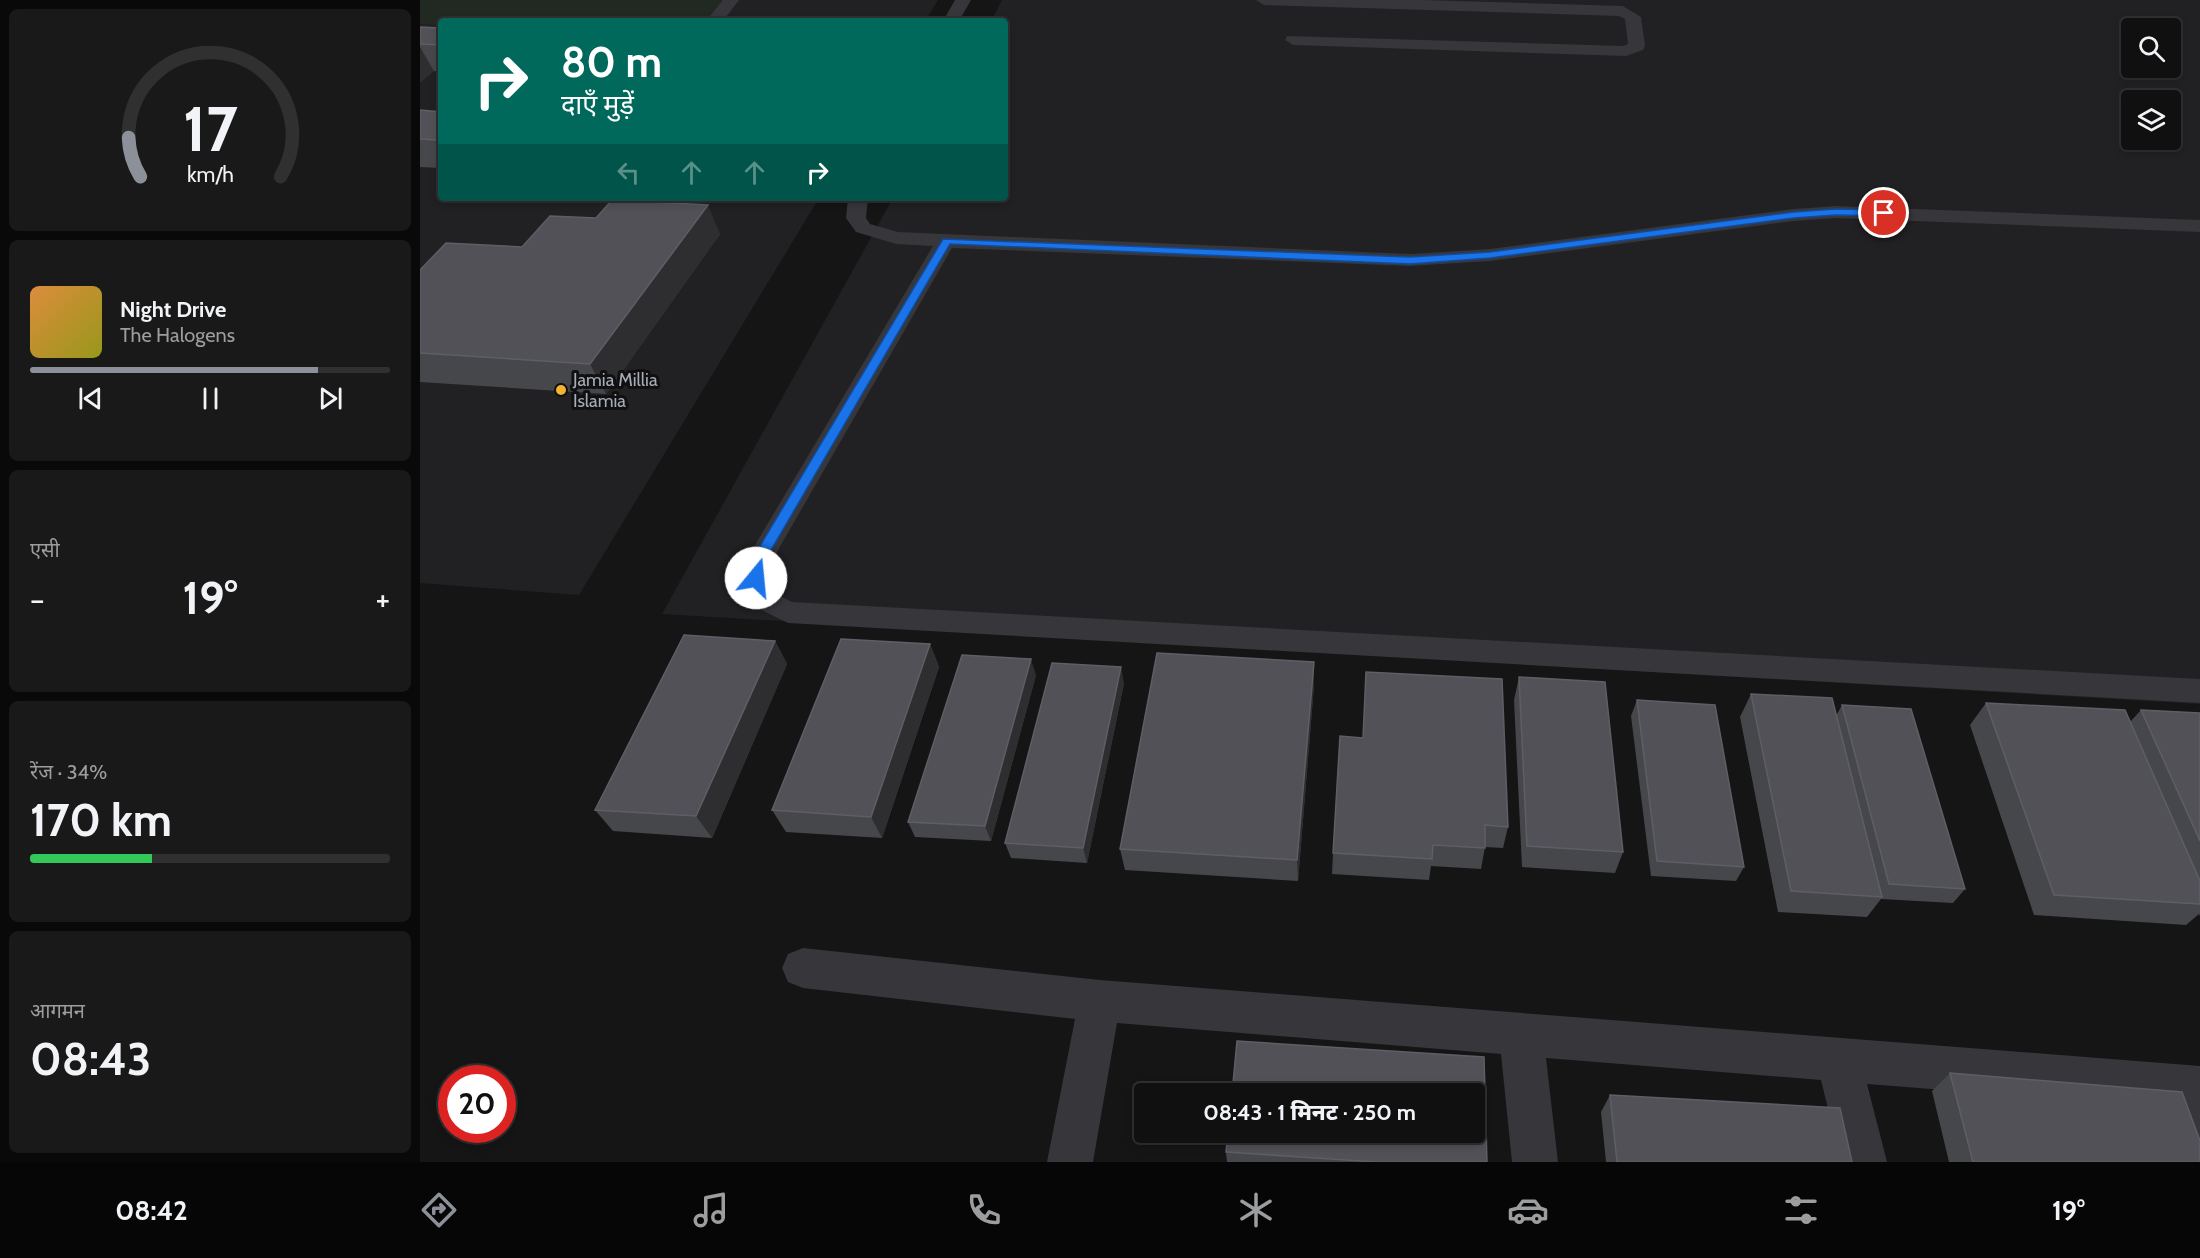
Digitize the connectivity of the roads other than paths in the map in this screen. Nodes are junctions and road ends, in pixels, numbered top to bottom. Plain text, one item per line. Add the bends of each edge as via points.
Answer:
1 (731, 0) edge
2 (963, 0) edge
3 (1264, 0) edge
4 (716, 18) edge
5 (953, 18) edge
6 (1293, 40) dead end
7 (858, 201) edge
8 (2200, 226) edge
9 (946, 241) junction
10 (2200, 691) edge
11 (803, 968) dead end
12 (1100, 1001) junction
13 (1521, 1034) junction
14 (1838, 1058) junction
15 (2188, 1087) edge
16 (2200, 1139) edge
17 (1070, 1162) edge
18 (1535, 1162) edge
19 (1864, 1162) edge

1 - 4 lane
2 - 5 lane
3 - 6 lane via 1623,10 1634,17 1638,41 1637,46 1626,51
7 - 9 lane via 856,218 863,228 896,238
8 - 9 lane via 1836,212 1490,255 1410,260
9 - 10 lane via 765,550 756,578 763,599 788,612
11 - 12 street
12 - 13 street
12 - 17 street
13 - 14 street
13 - 18 street
14 - 15 street
14 - 19 street
15 - 16 street

